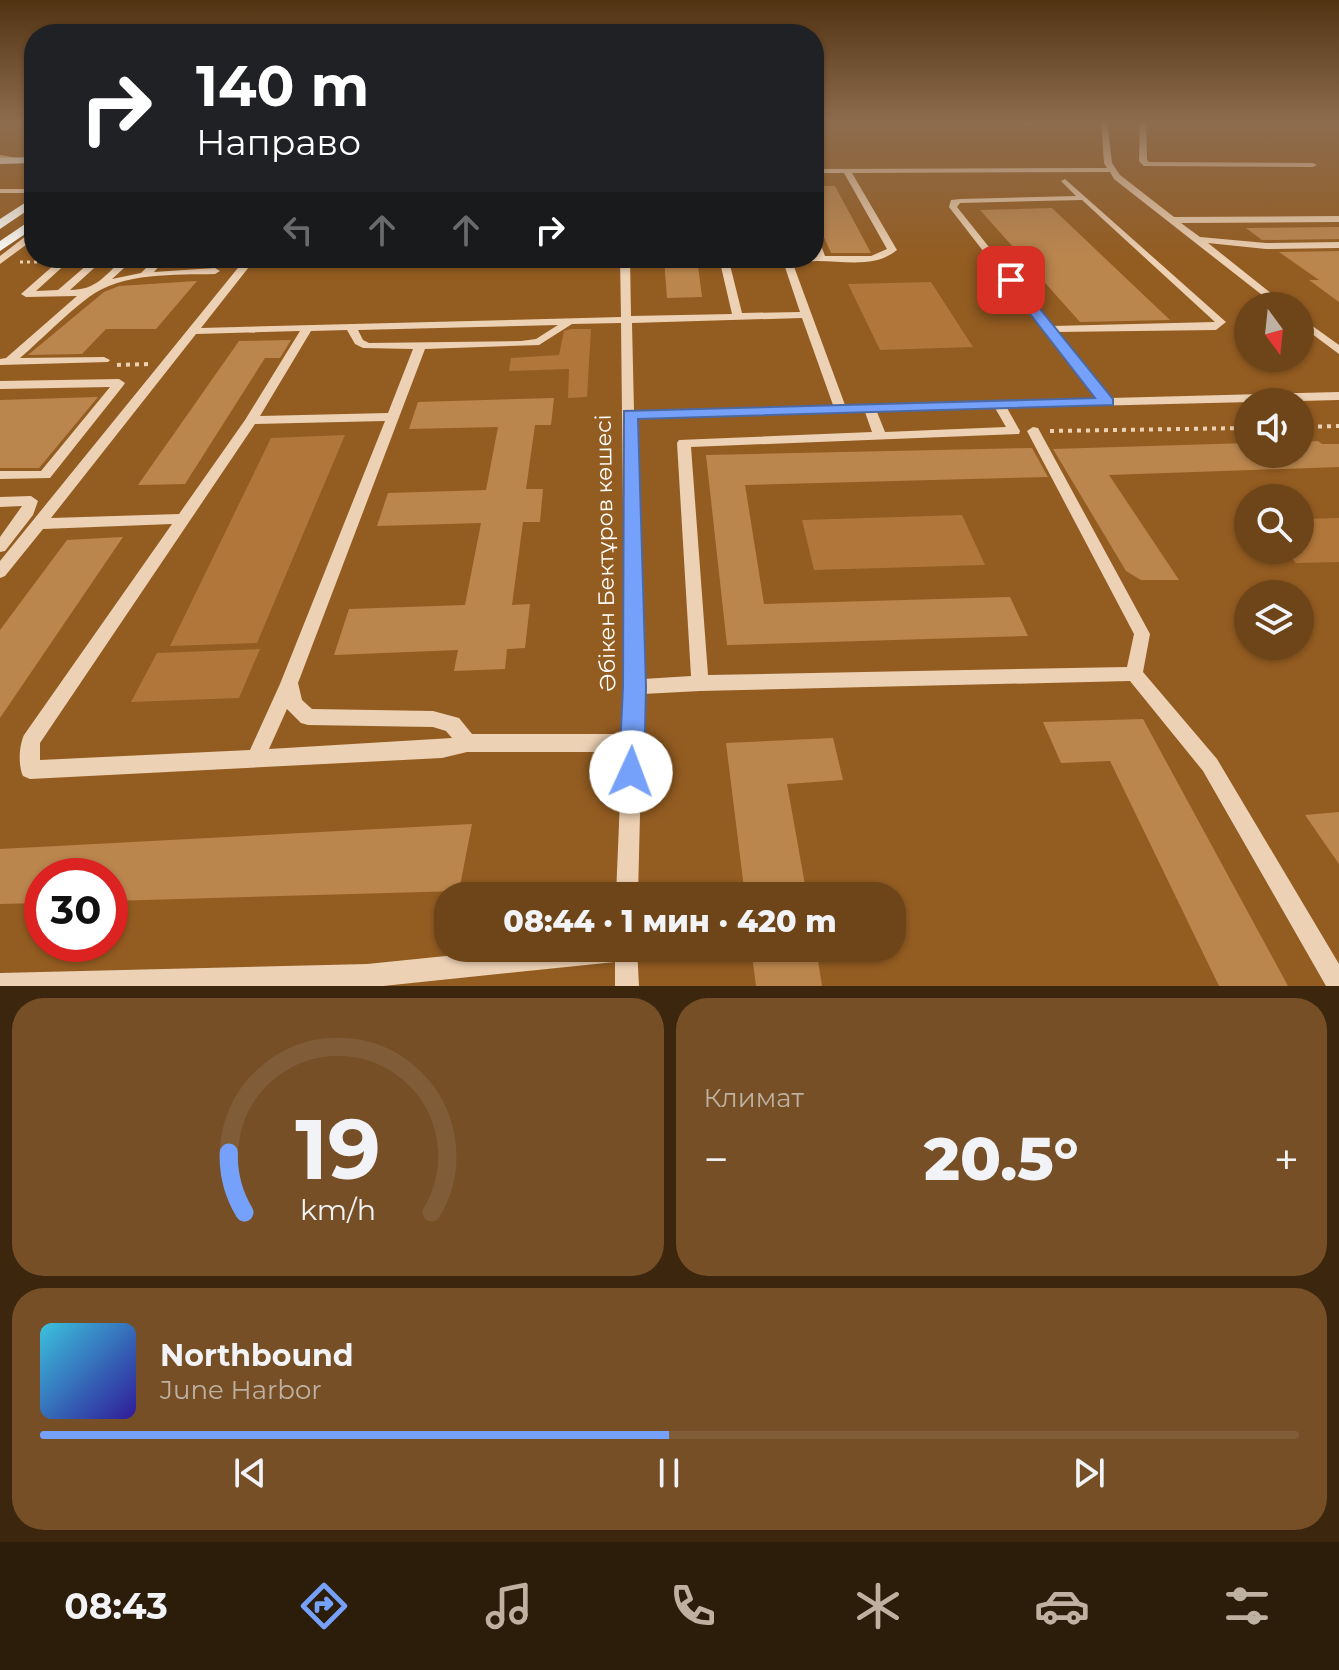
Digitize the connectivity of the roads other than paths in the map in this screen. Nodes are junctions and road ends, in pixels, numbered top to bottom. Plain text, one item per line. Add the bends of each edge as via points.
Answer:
1 (1110, 166) edge
2 (846, 170) junction
3 (1111, 170) junction
4 (824, 171) edge
5 (1065, 181) dead end
6 (0, 191) edge
7 (24, 191) edge
8 (1083, 198) junction
9 (24, 208) edge
10 (1339, 219) edge
11 (1174, 220) junction
12 (0, 225) edge
13 (24, 229) edge
14 (1200, 240) junction
15 (24, 242) edge
16 (1339, 245) edge
17 (0, 247) edge
18 (824, 259) edge
19 (0, 261) edge
20 (56, 268) edge
21 (89, 268) edge
22 (119, 268) edge
23 (152, 268) edge
24 (243, 268) edge
25 (625, 268) edge
26 (727, 268) edge
27 (789, 268) edge
28 (215, 271) dead end
29 (145, 275) junction
30 (98, 286) junction
31 (1265, 292) edge
32 (61, 293) junction
33 (87, 293) junction
34 (806, 315) junction
35 (738, 317) junction
36 (626, 322) junction
37 (568, 323) junction
38 (351, 328) junction
39 (1049, 329) junction
40 (306, 330) junction
41 (193, 331) junction
42 (1314, 331) edge
43 (420, 346) junction
44 (1339, 351) edge
45 (104, 360) dead end
46 (5, 362) edge
47 (0, 385) edge
48 (1339, 396) edge
49 (1107, 402) junction
50 (999, 405) junction
51 (870, 408) junction
52 (840, 409) junction
53 (630, 415) junction
54 (392, 417) junction
55 (251, 420) junction
56 (1033, 431) road end
57 (880, 436) junction
58 (0, 475) edge
59 (0, 502) edge
60 (184, 519) junction
61 (38, 524) junction
62 (0, 547) edge
63 (0, 572) edge
64 (1134, 674) junction
65 (289, 683) junction
66 (700, 683) junction
67 (634, 687) junction
68 (467, 743) junction
69 (632, 743) junction
70 (255, 760) junction
71 (627, 882) edge
72 (496, 962) edge
73 (626, 962) edge
74 (98, 984) edge
75 (0, 985) edge
76 (627, 986) edge
77 (1339, 986) edge

1 - 3 street
2 - 3 street
2 - 4 street
2 - 18 street via 892,250 872,257
3 - 11 street
5 - 8 street
6 - 7 street
8 - 39 street via 954,202
8 - 39 street via 1221,322 1216,327
9 - 12 main road
10 - 11 street
11 - 14 street
13 - 17 main road
14 - 16 street
14 - 31 street
15 - 19 street
20 - 32 street via 26,294
21 - 32 street
22 - 30 street
23 - 29 street
24 - 41 street
25 - 36 street, Әбікен Бектұров көшесі
26 - 35 street
27 - 34 street
28 - 29 street
29 - 30 street
30 - 33 street
32 - 33 street
33 - 46 street
34 - 35 street
34 - 52 street
35 - 36 street
36 - 37 street
36 - 53 street, Әбікен Бектұров көшесі
37 - 38 street
37 - 43 street via 539,342
38 - 40 street
38 - 43 street via 367,346
39 - 49 street
40 - 41 street
40 - 55 street
41 - 61 street
42 - 44 street
43 - 54 street
45 - 46 street
47 - 58 street via 119,383 45,475
48 - 49 street
49 - 50 street
50 - 51 street
50 - 57 street via 1014,431
51 - 52 street
51 - 57 street
52 - 53 street
53 - 67 street, Әбікен Бектұров көшесі
54 - 55 street
54 - 65 street
55 - 60 street
56 - 64 street via 1142,634
57 - 66 street via 684,443
59 - 62 street via 31,501
60 - 61 street
60 - 70 street via 31,741 30,770
61 - 63 street
64 - 66 street
64 - 77 street via 1210,765
65 - 68 street via 294,704 308,717 433,719 452,724
65 - 70 street
66 - 67 street
67 - 69 street, Әбікен Бектұров көшесі
68 - 69 street
68 - 70 street
69 - 71 street, Әбікен Бектұров көшесі
72 - 74 street via 367,976
73 - 76 street
74 - 75 street

